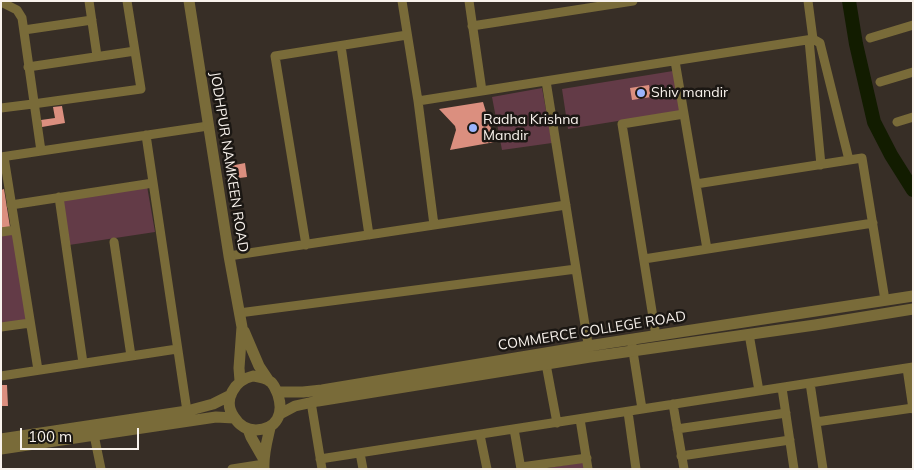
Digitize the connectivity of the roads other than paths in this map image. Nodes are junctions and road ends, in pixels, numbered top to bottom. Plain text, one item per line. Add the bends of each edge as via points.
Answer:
1 (89, 1) edge
2 (127, 1) edge
3 (189, 1) edge
4 (402, 1) edge
5 (469, 1) edge
6 (634, 1) edge
7 (808, 1) edge
8 (10, 4) edge
9 (92, 20) junction
10 (913, 25) edge
11 (472, 26) junction
12 (24, 30) junction
13 (408, 35) junction
14 (870, 38) dead end
15 (811, 40) junction
16 (341, 46) junction
17 (135, 51) junction
18 (98, 56) junction
19 (675, 61) junction
20 (28, 67) junction
21 (913, 72) edge
22 (546, 81) junction
23 (880, 82) dead end
24 (482, 92) junction
25 (418, 102) junction
26 (34, 104) junction
27 (1, 108) edge
28 (684, 114) junction
29 (913, 117) edge
30 (897, 122) dead end
31 (208, 126) junction
32 (146, 135) junction
33 (41, 151) junction
34 (2, 157) edge
35 (849, 160) junction
36 (821, 165) junction
37 (5, 183) edge
38 (153, 183) junction
39 (696, 184) junction
40 (59, 197) junction
41 (11, 205) junction
42 (566, 205) junction
43 (873, 223) junction
44 (434, 225) junction
45 (16, 230) junction
46 (1, 232) edge
47 (369, 235) junction
48 (114, 242) dead end
49 (306, 244) junction
50 (707, 249) junction
51 (229, 256) junction
52 (644, 259) junction
53 (576, 269) junction
54 (913, 296) edge
55 (885, 300) junction
56 (913, 309) edge
57 (239, 313) junction
58 (30, 323) junction
59 (1, 327) edge
60 (242, 327) junction
61 (749, 334) junction
62 (656, 336) junction
63 (632, 345) junction
64 (177, 349) junction
65 (589, 351) junction
66 (131, 356) junction
67 (83, 363) junction
68 (546, 364) junction
69 (910, 368) edge
70 (38, 370) junction
71 (1, 376) edge
72 (240, 381) junction
73 (269, 381) junction
74 (810, 383) junction
75 (782, 388) junction
76 (759, 391) junction
77 (277, 392) junction
78 (231, 395) junction
79 (311, 402) junction
80 (673, 404) junction
81 (913, 408) edge
82 (642, 409) junction
83 (187, 410) junction
84 (628, 412) junction
85 (786, 413) junction
86 (280, 414) junction
87 (234, 418) junction
88 (580, 419) junction
89 (816, 422) junction
90 (557, 423) junction
91 (270, 428) junction
92 (248, 429) junction
93 (514, 429) junction
94 (677, 429) junction
95 (93, 430) junction
96 (480, 434) junction
97 (1, 439) edge
98 (790, 440) junction
99 (1, 449) edge
100 (360, 453) junction
101 (682, 456) junction
102 (587, 458) junction
103 (264, 464) edge
104 (321, 464) edge
105 (521, 468) edge
106 (101, 469) edge
107 (232, 469) edge
108 (363, 469) edge
109 (487, 469) edge
110 (588, 469) edge
111 (636, 469) edge
112 (684, 469) edge
113 (794, 469) edge
114 (823, 469) edge

1 - 9 street
2 - 17 street
3 - 31 street, JODHPUR NAMKEEN ROAD
4 - 13 street
5 - 11 street
6 - 11 street
7 - 15 street
8 - 12 street via 22,18
9 - 12 street
9 - 18 street
10 - 14 street
11 - 24 street
12 - 20 street
13 - 16 street
13 - 25 street
15 - 19 street
15 - 35 street via 820,43
15 - 36 street
16 - 47 street
16 - 49 street via 275,56
17 - 18 street
17 - 26 street via 141,89
18 - 20 street
19 - 22 street
19 - 28 street
20 - 26 street
21 - 23 street
22 - 24 street
22 - 42 street
24 - 25 street
25 - 44 street
26 - 27 street
26 - 33 street
28 - 39 street
28 - 52 street via 622,124
29 - 30 street
31 - 32 street
31 - 51 street, JODHPUR NAMKEEN ROAD
32 - 33 street
32 - 38 street
33 - 34 street
34 - 37 street
35 - 36 street
35 - 43 street via 862,158
36 - 39 street
37 - 41 street
38 - 40 street
38 - 64 street
39 - 50 street
40 - 41 street
40 - 67 street
41 - 45 street
42 - 44 street
42 - 53 street
43 - 50 street
43 - 55 street
44 - 47 street
45 - 46 street
45 - 58 street
47 - 49 street
48 - 66 street
49 - 51 street
50 - 52 street
51 - 57 street, JODHPUR NAMKEEN ROAD
52 - 62 street
53 - 57 street
53 - 65 street
54 - 55 street, COMMERCE COLLEGE ROAD
55 - 62 street, COMMERCE COLLEGE ROAD
56 - 61 street
57 - 60 street, JODHPUR NAMKEEN ROAD
58 - 59 street
58 - 70 street
60 - 72 street
60 - 73 street
61 - 63 street
61 - 76 street
62 - 63 street, COMMERCE COLLEGE ROAD
63 - 65 street
63 - 82 street
64 - 66 street
64 - 83 street
65 - 68 street
65 - 77 street, COMMERCE COLLEGE ROAD via 322,390
66 - 67 street
67 - 70 street
68 - 79 street
68 - 90 street
69 - 74 street
69 - 81 street
70 - 71 street
72 - 73 street via 253,376
72 - 78 street
73 - 77 street
74 - 75 street
74 - 89 street
75 - 76 street
75 - 85 street
76 - 80 street
77 - 86 street
78 - 83 street via 213,404
78 - 87 street via 230,411
79 - 86 street
79 - 104 street
80 - 82 street
80 - 94 street
81 - 89 street
82 - 84 street
83 - 95 street
84 - 88 street
84 - 111 street
85 - 94 street
85 - 98 street
86 - 91 street
87 - 92 street
87 - 95 street via 216,416
88 - 90 street
88 - 102 street
89 - 114 street
90 - 93 street
91 - 92 street
91 - 103 street
92 - 103 street
93 - 96 street
93 - 105 street
94 - 101 street
95 - 97 street
95 - 99 street
95 - 106 street
96 - 100 street
96 - 109 street
98 - 101 street
98 - 113 street
100 - 104 street
100 - 108 street
101 - 112 street
102 - 105 street
102 - 110 street
103 - 107 street

